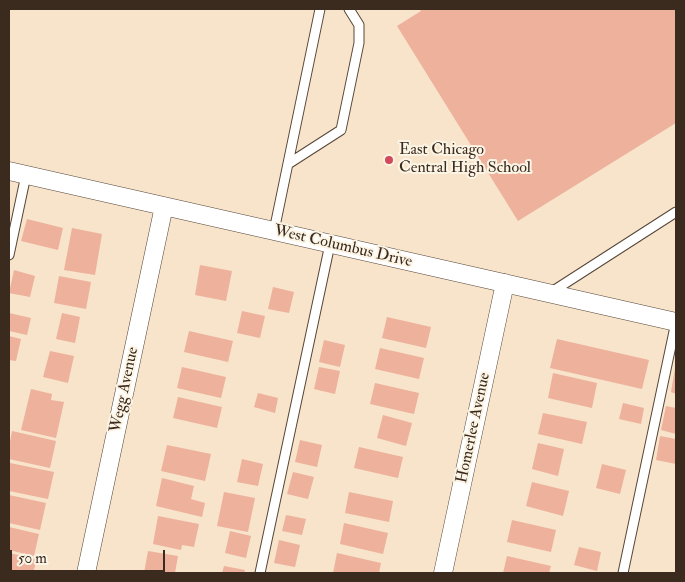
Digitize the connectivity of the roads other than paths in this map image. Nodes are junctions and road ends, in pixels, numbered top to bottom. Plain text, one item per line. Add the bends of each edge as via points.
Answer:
1 (320, 9) edge
2 (349, 9) edge
3 (288, 164) junction
4 (9, 171) edge
5 (26, 175) junction
6 (164, 206) junction
7 (676, 212) edge
8 (274, 231) junction
9 (330, 244) junction
10 (9, 255) edge
11 (505, 284) junction
12 (550, 294) junction
13 (676, 322) edge
14 (86, 573) edge
15 (260, 573) edge
16 (443, 573) edge
17 (623, 573) edge

1 - 3 lane
2 - 3 lane via 359,25 360,43 341,130
3 - 8 lane
4 - 5 street, West Columbus Drive
5 - 6 street, West Columbus Drive
5 - 10 lane
6 - 8 street, West Columbus Drive
6 - 14 street, Wegg Avenue
7 - 12 lane
8 - 9 street, West Columbus Drive
9 - 11 street, West Columbus Drive
9 - 15 lane
11 - 12 street, West Columbus Drive
11 - 16 street, Homerlee Avenue
12 - 13 street, West Columbus Drive
13 - 17 lane

